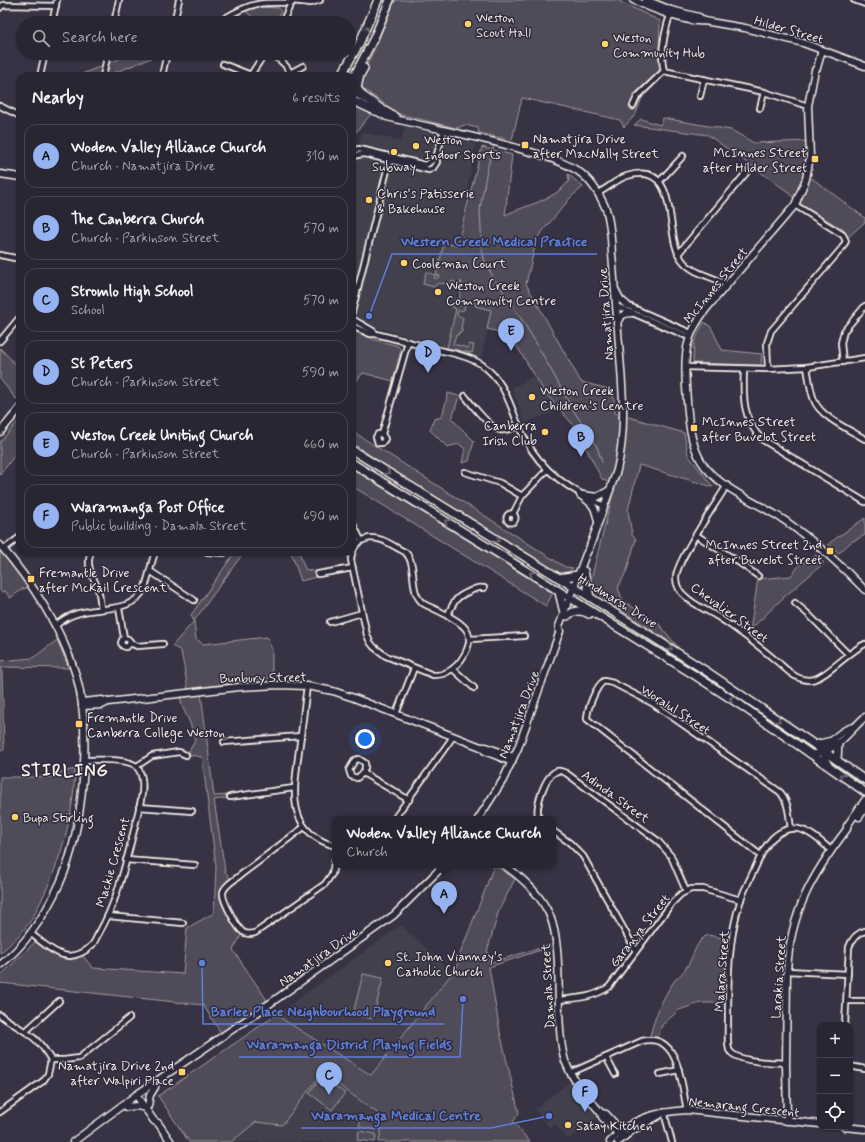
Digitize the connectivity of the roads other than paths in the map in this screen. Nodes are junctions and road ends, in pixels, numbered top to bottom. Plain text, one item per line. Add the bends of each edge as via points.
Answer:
1 (57, 0) edge
2 (119, 0) edge
3 (179, 0) edge
4 (320, 0) edge
5 (378, 0) edge
6 (390, 0) edge
7 (633, 0) edge
8 (646, 0) edge
9 (854, 0) edge
10 (292, 1) edge
11 (865, 4) edge
12 (56, 6) junction
13 (0, 8) edge
14 (671, 12) junction
15 (54, 16) edge
16 (116, 16) edge
17 (176, 16) edge
18 (228, 16) edge
19 (285, 16) edge
20 (374, 38) junction
21 (356, 49) edge
22 (820, 49) junction
23 (43, 60) edge
24 (106, 60) edge
25 (165, 60) edge
26 (260, 60) edge
27 (280, 60) edge
28 (350, 60) edge
29 (223, 64) dead end
30 (303, 66) dead end
31 (865, 66) edge
32 (664, 71) junction
33 (41, 72) edge
34 (104, 72) edge
35 (163, 72) edge
36 (243, 72) edge
37 (252, 72) edge
38 (289, 72) edge
39 (293, 72) edge
40 (344, 72) edge
41 (356, 72) edge
42 (704, 79) junction
43 (764, 92) junction
44 (356, 95) edge
45 (700, 96) dead end
46 (356, 99) edge
47 (356, 102) edge
48 (0, 106) edge
49 (633, 106) dead end
50 (808, 106) junction
51 (376, 108) junction
52 (760, 108) dead end
53 (16, 114) edge
54 (444, 130) junction
55 (356, 150) edge
56 (356, 156) edge
57 (683, 156) dead end
58 (386, 158) junction
59 (392, 159) junction
60 (387, 170) junction
61 (747, 172) dead end
62 (2, 174) edge
63 (16, 177) edge
64 (659, 182) junction
65 (598, 193) junction
66 (796, 204) junction
67 (678, 254) junction
68 (0, 255) edge
69 (16, 258) edge
70 (727, 285) junction
71 (615, 290) junction
72 (356, 293) edge
73 (616, 303) junction
74 (627, 305) junction
75 (865, 306) edge
76 (632, 313) junction
77 (356, 321) edge
78 (16, 322) edge
79 (617, 323) junction
80 (356, 328) edge
81 (376, 334) junction
82 (690, 335) junction
83 (0, 341) edge
84 (408, 342) junction
85 (865, 358) edge
86 (843, 362) junction
87 (685, 367) junction
88 (807, 367) junction
89 (744, 369) junction
90 (768, 369) junction
91 (465, 396) dead end
92 (16, 413) edge
93 (518, 426) junction
94 (0, 432) edge
95 (382, 434) dead end
96 (865, 439) edge
97 (356, 452) edge
98 (356, 465) edge
99 (548, 470) junction
100 (465, 472) dead end
101 (727, 486) junction
102 (610, 490) junction
103 (580, 495) junction
104 (522, 496) junction
105 (865, 502) edge
106 (604, 506) junction
107 (513, 514) dead end
108 (598, 523) junction
109 (356, 530) edge
110 (696, 536) junction
111 (16, 538) edge
112 (361, 540) junction
113 (356, 545) edge
114 (2, 547) edge
115 (90, 556) edge
116 (154, 556) edge
117 (352, 556) edge
118 (353, 568) junction
119 (150, 571) junction
120 (581, 573) junction
121 (318, 574) dead end
122 (758, 576) dead end
123 (559, 578) junction
124 (484, 588) dead end
125 (575, 588) junction
126 (865, 590) edge
127 (560, 592) junction
128 (590, 597) junction
129 (571, 599) junction
130 (194, 600) dead end
131 (795, 603) dead end
132 (119, 608) junction
133 (101, 609) junction
134 (362, 613) junction
135 (566, 615) junction
136 (447, 616) junction
137 (330, 622) dead end
138 (614, 625) junction
139 (55, 626) junction
140 (524, 636) dead end
141 (124, 638) junction
142 (470, 639) junction
143 (130, 643) junction
144 (163, 644) dead end
145 (865, 644) edge
146 (848, 654) junction
147 (414, 668) junction
148 (453, 669) junction
149 (307, 686) junction
150 (474, 688) dead end
151 (82, 704) junction
152 (396, 714) junction
153 (865, 717) edge
154 (301, 736) junction
155 (453, 736) junction
156 (224, 742) dead end
157 (835, 742) junction
158 (815, 744) junction
159 (518, 748) junction
160 (825, 751) junction
161 (495, 753) junction
162 (810, 754) junction
163 (186, 755) dead end
164 (84, 760) junction
165 (512, 760) junction
166 (837, 760) junction
167 (137, 766) junction
168 (830, 767) junction
169 (363, 773) dead end
170 (506, 773) junction
171 (865, 780) edge
172 (294, 788) junction
173 (865, 792) edge
174 (230, 797) dead end
175 (409, 800) junction
176 (865, 800) edge
177 (139, 807) junction
178 (865, 808) edge
179 (192, 811) dead end
180 (396, 816) edge
181 (480, 816) edge
182 (538, 816) edge
183 (853, 822) junction
184 (304, 827) junction
185 (790, 829) junction
186 (556, 833) edge
187 (332, 845) edge
188 (832, 850) junction
189 (760, 856) junction
190 (126, 860) junction
191 (195, 865) dead end
192 (333, 868) edge
193 (441, 868) edge
194 (508, 868) edge
195 (686, 891) junction
196 (741, 900) junction
197 (108, 916) junction
198 (182, 923) dead end
199 (865, 931) edge
200 (30, 933) junction
201 (636, 951) junction
202 (0, 965) edge
203 (787, 971) junction
204 (848, 974) junction
205 (559, 1000) junction
206 (847, 1001) junction
207 (865, 1001) edge
208 (59, 1002) dead end
209 (0, 1015) edge
210 (129, 1018) dead end
211 (845, 1022) edge
212 (26, 1030) junction
213 (606, 1057) junction
214 (51, 1060) junction
215 (786, 1063) junction
216 (853, 1066) edge
217 (176, 1068) junction
218 (865, 1068) edge
219 (679, 1070) junction
220 (570, 1073) junction
221 (615, 1074) dead end
222 (660, 1074) dead end
223 (155, 1086) junction
224 (139, 1095) junction
225 (126, 1107) junction
226 (146, 1107) junction
227 (687, 1110) junction
228 (0, 1112) edge
229 (665, 1112) junction
230 (785, 1120) junction
231 (817, 1124) edge
232 (853, 1128) edge
233 (865, 1129) edge
234 (90, 1130) junction
235 (620, 1136) edge
236 (72, 1142) edge
237 (171, 1142) edge
238 (610, 1142) edge
239 (672, 1142) edge

1 - 12 street
2 - 16 street
3 - 17 street
4 - 10 street via 311,3
21 -> 5 main road
6 - 20 main road
7 - 14 street, Hilder Street
8 - 14 street, Hilder Street
9 - 11 street
10 - 18 street via 264,2 244,7
10 - 19 street
12 - 13 street via 4,5
12 - 15 street
14 - 22 street, Hilder Street via 698,21 745,28
14 - 32 street via 661,61
20 - 41 main road
20 - 51 main road via 373,49 360,75 357,88
22 - 31 street, Hilder Street
22 - 50 street, McInnes Street
23 - 33 street
24 - 34 street
25 - 35 street
26 - 37 street
27 - 38 street
40 -> 28 main road
29 - 36 street
30 - 39 street
32 - 42 street
32 - 49 street via 637,97
42 - 43 street
42 - 45 street
43 - 50 street
43 - 52 street
44 - 51 street, Namatjira Drive
46 - 51 street, Namatjira Drive
47 - 51 main road
48 - 53 street
50 - 66 street, McInnes Street via 810,157 806,179
51 - 54 street, Namatjira Drive via 387,117
54 - 59 street via 435,161 429,170
54 - 65 street, Namatjira Drive via 558,160 587,179
55 - 58 street via 364,150
56 - 58 street via 361,154
57 - 64 street
58 - 59 street
58 - 60 street
59 - 60 street
60 - 72 street
61 - 67 street
62 - 63 street
64 - 65 street via 646,175 635,174
64 - 67 street via 668,199
65 - 71 street, Namatjira Drive via 610,226
66 - 70 street, McInnes Street
66 - 90 street via 843,235 846,241 771,331 767,343
67 - 70 street via 688,266
68 - 69 street
70 - 82 street, McInnes Street via 700,318
71 - 73 street, Namatjira Drive
71 - 74 street
73 - 74 street
73 - 76 street
73 - 79 street, Namatjira Drive
74 - 82 street
75 - 86 street via 844,330 841,343
76 - 79 street via 625,313
76 - 82 street
77 - 81 street
78 - 83 street
79 - 102 street, Namatjira Drive via 623,419 620,458
80 - 81 street
81 - 84 street
82 - 87 street, McInnes Street
84 - 93 street via 464,356 480,364 497,378
84 - 95 street
85 - 86 street
86 - 88 street
87 - 89 street
87 - 101 street, McInnes Street via 688,420 693,444 706,468
88 - 90 street
88 - 96 street via 814,400 818,407
89 - 90 street
89 - 105 street via 745,409 757,435
91 - 93 street via 495,428 504,430
92 - 94 street
93 - 99 street via 524,439
97 -> 123 main road, Hindmarsh Drive
127 -> 98 main road, Hindmarsh Drive
99 - 103 street
99 - 104 street
100 - 104 street via 500,483
101 - 110 street, Chevalier Street
101 - 126 street, McInnes Street via 812,541
102 - 103 street via 597,497
102 - 106 street, Namatjira Drive
103 - 106 street
103 - 108 street via 596,510
104 - 107 street
106 - 108 street, Namatjira Drive
108 - 120 street, Namatjira Drive
109 - 112 street
110 - 122 street
110 - 146 street, Chevalier Street via 679,564 676,577 679,589 684,595 746,636 790,673 801,678 811,680 823,674
111 - 114 street
112 - 113 street
112 - 136 street via 382,539 405,553 410,562 418,598
114 - 139 street via 28,581
115 - 133 street via 88,567 98,591
116 - 119 street
117 - 118 street
118 - 121 street
118 - 134 street
119 - 130 street
119 - 132 street via 140,594
120 - 123 main road
120 - 125 street, Namatjira Drive
120 - 128 main road
123 - 125 main road, Hindmarsh Drive
124 - 136 street via 477,587 459,596
125 - 128 main road, Hindmarsh Drive
125 - 129 street, Namatjira Drive
127 - 129 main road, Hindmarsh Drive
127 - 135 main road
128 -> 158 main road, Hindmarsh Drive
129 - 135 street, Namatjira Drive
129 - 138 main road, Hindmarsh Drive
131 - 146 street
132 - 133 street
132 - 141 street
133 - 139 street via 76,614
134 - 137 street
134 - 147 street via 367,635 374,647 386,656
135 - 138 main road via 577,610 584,611 607,625
135 - 159 street, Namatjira Drive
136 - 142 street via 465,627
162 -> 138 main road, Hindmarsh Drive via 742,706
139 - 151 street via 76,675
140 - 142 street
141 - 143 street
141 - 143 street via 121,641 123,646 126,647
142 - 148 street via 466,652
143 - 144 street via 137,646
145 - 146 street, Chevalier Street
147 - 148 street via 433,675 440,675
147 - 152 street
148 - 150 street
149 - 151 street, Bunbury Street via 239,687
149 - 152 street, Bunbury Street via 333,691
149 - 154 street
151 - 164 street
152 - 155 street, Bunbury Street
153 - 157 street
154 - 156 street
154 - 172 street
155 - 161 street, Bunbury Street
155 - 175 street
157 - 158 main road
157 - 160 street
157 - 166 main road
158 - 160 main road, Hindmarsh Drive
159 - 161 street
159 - 165 street, Namatjira Drive
160 - 162 street
160 - 166 main road, Hindmarsh Drive
160 - 168 street via 824,756
161 - 165 street, Bunbury Street
161 - 170 street
162 - 168 main road, Hindmarsh Drive
163 - 167 street via 179,752 152,756
164 - 167 street via 122,761
164 - 200 street via 81,800 67,864 50,904
165 - 170 street, Namatjira Drive
166 - 171 main road, Hindmarsh Drive
167 - 177 street, Mackie Crescent via 143,784
173 -> 168 main road, Hindmarsh Drive
169 - 175 street
170 - 181 street, Namatjira Drive
172 - 174 street
172 - 184 street via 295,808
175 - 180 street
176 - 183 street, Larakia Street
177 - 179 street
177 - 190 street, Mackie Crescent
178 - 183 street, Larakia Street
182 - 195 street, Adinda Street via 543,787 553,773 566,773 658,840 671,856
183 - 188 street, Larakia Street
184 - 187 street via 317,839
184 - 192 street via 224,890 223,897 237,926 243,932 255,933 325,884
185 - 188 street via 808,832
185 - 189 street, Malara Street via 774,836
185 - 189 street, Woralul Street via 788,806 780,792 652,703 613,683 602,682 588,708 587,718
186 - 201 street via 584,856
188 - 203 street, Larakia Street via 799,908 790,941
189 - 196 street, Malara Street
190 - 191 street
190 - 197 street, Mackie Crescent
193 - 217 street, Namatjira Drive via 394,915
194 - 205 street, Damala Street via 533,890 551,918 556,945
195 - 196 street, Garanya Street via 697,888
195 - 201 street, Garanya Street via 672,903
196 - 215 street, Malara Street via 732,940 729,977 729,1050 735,1056 744,1059
197 - 198 street
197 - 200 street, Mackie Crescent via 92,945 81,953 70,956 58,952
199 - 204 street via 857,935 849,947
200 - 202 street via 22,945
201 - 205 street, Garanya Street via 609,987 599,994
203 - 204 street
203 - 215 street, Larakia Street
204 - 206 street
205 - 220 street, Damala Street via 561,1044
206 - 207 street
206 - 211 street
208 - 212 street
209 - 212 street via 15,1026
210 - 214 street via 79,1058
212 - 214 street via 40,1043
213 - 219 street via 649,1040 670,1048
213 - 220 street
213 - 221 street
214 - 228 street via 48,1074 43,1081
215 - 230 street, Larakia Street
216 - 218 street
217 - 223 street, Namatjira Drive
217 - 224 street, Namatjira Drive
219 - 222 street
219 - 227 street
220 - 235 street, Damala Street via 576,1084 602,1113 606,1114
223 - 224 street, Namatjira Drive
223 - 226 street
224 - 225 street, Namatjira Drive
224 - 226 street
224 - 234 street, Namatjira Drive
225 - 226 street
225 - 234 street, Namatjira Drive
226 - 237 street
227 - 229 street, Nemarang Crescent
227 - 230 street, Nemarang Crescent
229 - 235 street, Nemarang Crescent via 635,1121
229 - 239 street
230 - 231 street, Nemarang Crescent
232 - 233 street
234 - 236 street, Namatjira Drive
235 - 238 street, Nemarang Crescent

